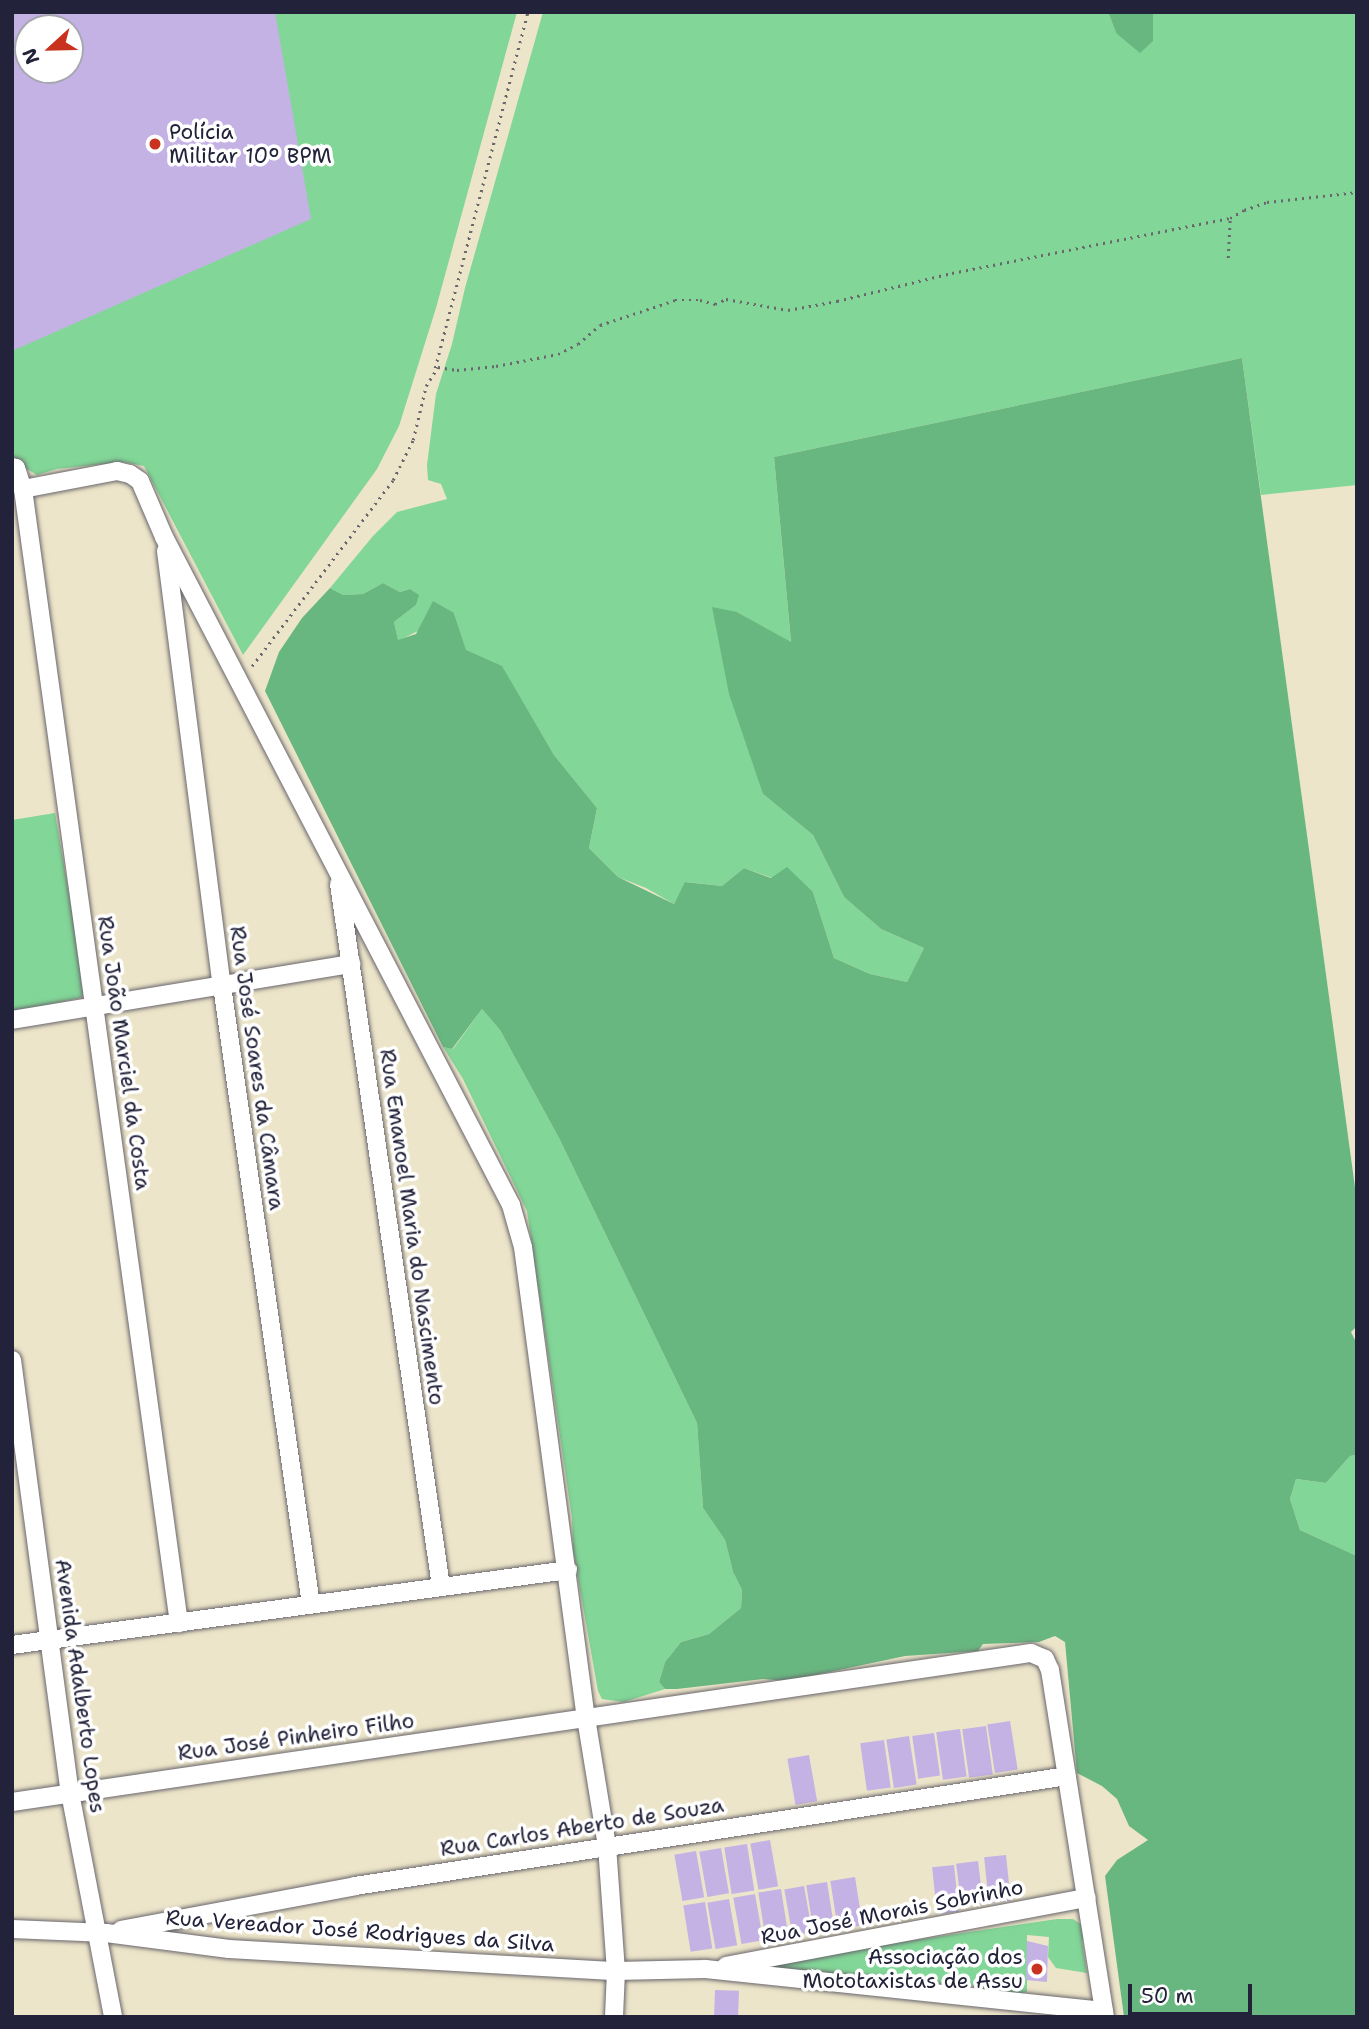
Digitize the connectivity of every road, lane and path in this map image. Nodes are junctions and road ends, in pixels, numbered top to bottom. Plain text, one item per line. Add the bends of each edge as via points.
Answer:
1 (528, 12) edge
2 (1357, 192) edge
3 (1230, 218) junction
4 (1228, 258) dead end
5 (435, 372) junction
6 (12, 467) edge
7 (23, 489) junction
8 (164, 537) junction
9 (240, 680) junction
10 (337, 874) junction
11 (351, 964) junction
12 (222, 986) junction
13 (95, 1004) junction
14 (12, 1020) edge
15 (12, 1360) edge
16 (568, 1570) junction
17 (441, 1587) junction
18 (311, 1605) junction
19 (179, 1623) junction
20 (51, 1640) junction
21 (12, 1645) edge
22 (586, 1718) junction
23 (1067, 1776) junction
24 (70, 1793) junction
25 (12, 1802) edge
26 (607, 1846) junction
27 (1087, 1898) junction
28 (12, 1929) edge
29 (101, 1933) junction
30 (705, 1969) junction
31 (616, 1971) junction
32 (1105, 2014) edge
33 (113, 2017) edge
34 (614, 2017) edge

1 - 5 path
2 - 3 path via 1267,202
3 - 4 path
3 - 5 path via 788,310 726,299 715,304 675,300 606,322 558,354 457,370 438,366
5 - 9 path via 426,386 413,440 393,480
6 - 7 street, Rua João Marciel da Costa
7 - 8 street via 117,471 130,474 140,481
7 - 13 street, Rua João Marciel da Costa
8 - 9 street
8 - 12 street, Rua José Soares da Câmara
9 - 10 street
10 - 11 street, Rua Emanoel Maria do Nascimento
10 - 16 street via 511,1205 523,1247
11 - 12 street
11 - 17 street, Rua Emanoel Maria do Nascimento
12 - 13 street
12 - 18 street, Rua José Soares da Câmara
13 - 14 street
13 - 19 street, Rua João Marciel da Costa
15 - 20 street, Avenida Adalberto Lopes
16 - 17 street
16 - 22 street
17 - 18 street
18 - 19 street
19 - 20 street
20 - 21 street
20 - 24 street, Avenida Adalberto Lopes
22 - 23 street, Rua José Pinheiro Filho via 1031,1653 1045,1659 1051,1670
22 - 24 street, Rua José Pinheiro Filho
22 - 26 street
23 - 26 street, Rua Carlos Aberto de Souza
23 - 27 street, Rua José Pinheiro Filho
24 - 25 street, Rua José Pinheiro Filho
24 - 29 street, Avenida Adalberto Lopes
26 - 29 street, Rua Carlos Aberto de Souza
26 - 31 street
27 - 30 street, Rua José Morais Sobrinho
27 - 32 street, Rua José Pinheiro Filho
28 - 29 street, Rua Vereador José Rodrigues da Silva
29 - 31 street, Rua Vereador José Rodrigues da Silva via 229,1949
29 - 33 street, Avenida Adalberto Lopes
30 - 31 street, Rua Vereador José Rodrigues da Silva
30 - 32 street
31 - 34 street

